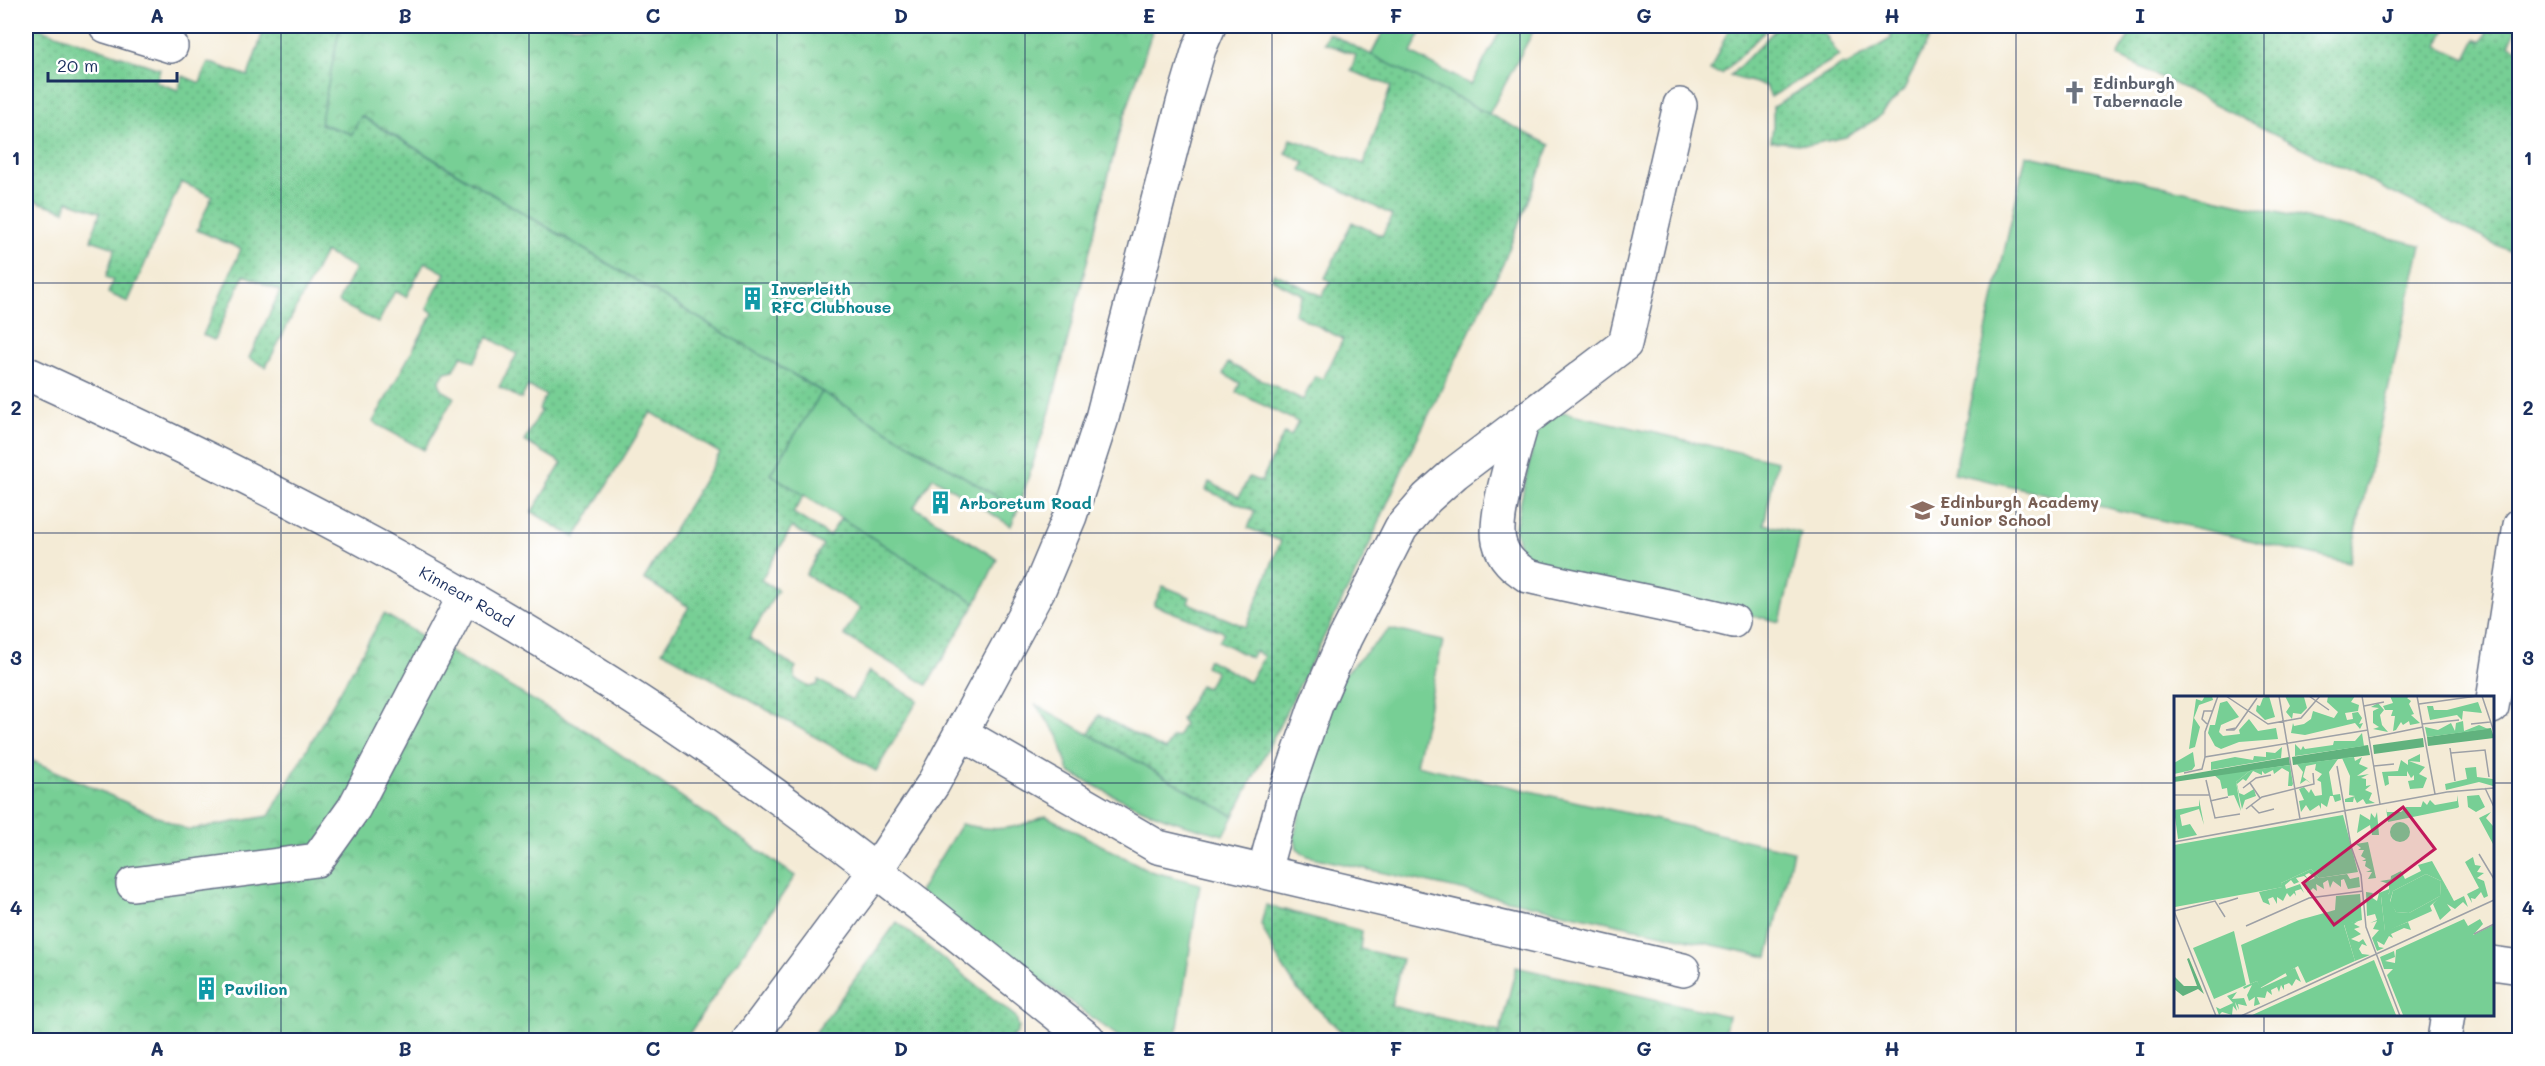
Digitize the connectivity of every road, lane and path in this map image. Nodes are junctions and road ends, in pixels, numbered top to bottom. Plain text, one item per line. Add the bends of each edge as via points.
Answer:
1 (106, 26) edge
2 (1209, 26) edge
3 (171, 46) dead end
4 (1680, 105) dead end
5 (26, 373) edge
6 (1522, 423) junction
7 (2520, 525) edge
8 (465, 595) junction
9 (1733, 621) dead end
10 (2494, 701) edge
11 (961, 733) junction
12 (876, 870) junction
13 (1264, 872) junction
14 (133, 884) dead end
15 (2494, 963) edge
16 (2520, 967) edge
17 (1683, 970) dead end
18 (2448, 1015) edge
19 (1088, 1039) edge
20 (749, 1041) edge
21 (2444, 1041) edge

1 - 3 street
2 - 11 street via 1198,49 1102,418 1070,516 1040,587
4 - 6 street via 1625,344
5 - 8 street, Kinnear Road via 231,472
6 - 9 street via 1497,532 1512,565 1528,576
6 - 13 street via 1448,478 1401,528 1316,705 1285,794
7 - 10 street
8 - 12 street, Kinnear Road via 590,670 716,753
8 - 14 street via 354,808 317,860
11 - 12 street via 933,784
11 - 13 street via 1158,847
12 - 19 street, Kinnear Road
12 - 20 street
13 - 17 street
15 - 16 street
18 - 21 street

